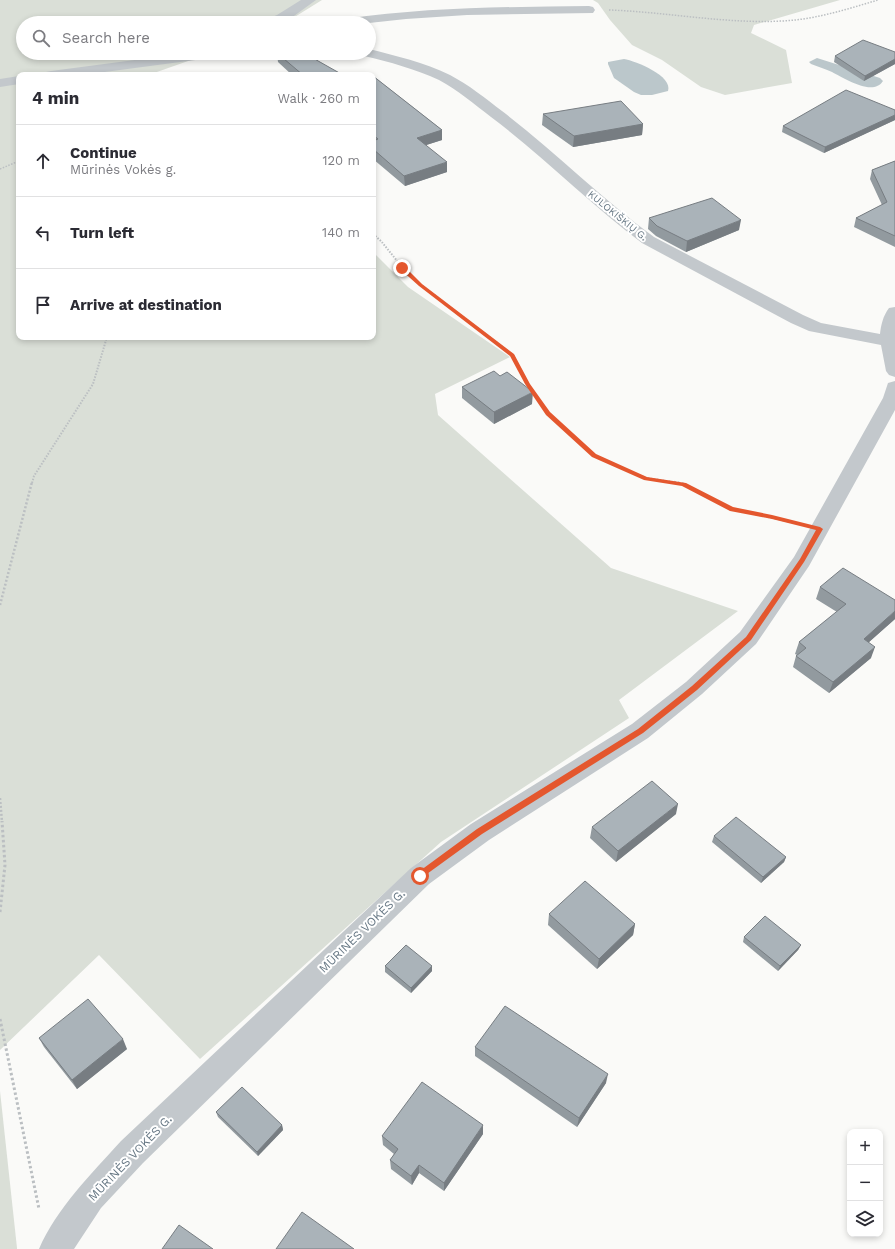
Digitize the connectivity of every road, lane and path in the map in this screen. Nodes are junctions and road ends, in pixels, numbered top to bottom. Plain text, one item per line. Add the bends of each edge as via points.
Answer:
1 (310, 0) edge
2 (878, 0) edge
3 (589, 10) joint
4 (285, 16) edge
5 (376, 19) edge
6 (376, 54) edge
7 (166, 60) edge
8 (74, 72) edge
9 (16, 80) edge
10 (0, 83) edge
11 (16, 162) edge
12 (0, 169) edge
13 (376, 237) edge
14 (895, 312) edge
15 (106, 340) edge
16 (887, 341) junction
17 (895, 371) edge
18 (895, 387) edge
19 (820, 529) junction
20 (0, 605) edge
21 (0, 798) edge
22 (0, 912) edge
23 (0, 1019) edge
24 (39, 1211) dead end
25 (55, 1249) edge

1 - 4 street
2 - 3 path via 784,21 720,20 636,10
3 - 5 street via 468,11
6 - 16 street, KULOKIŠKIŲ G. via 408,63 463,88 526,136 648,240 815,327
7 - 8 street
9 - 10 street
11 - 12 path
13 - 19 path via 420,285 512,355 548,413 594,456 646,478 684,484 732,509
14 - 16 street via 890,321
15 - 20 path via 93,384 34,476
16 - 17 street
18 - 19 street, MŪRINĖS VOKĖS G. via 892,398
19 - 25 street, MŪRINĖS VOKĖS G. via 802,561 748,638 694,688 640,731 480,832 420,876 132,1152 90,1197
21 - 22 path via 5,865
23 - 24 path

